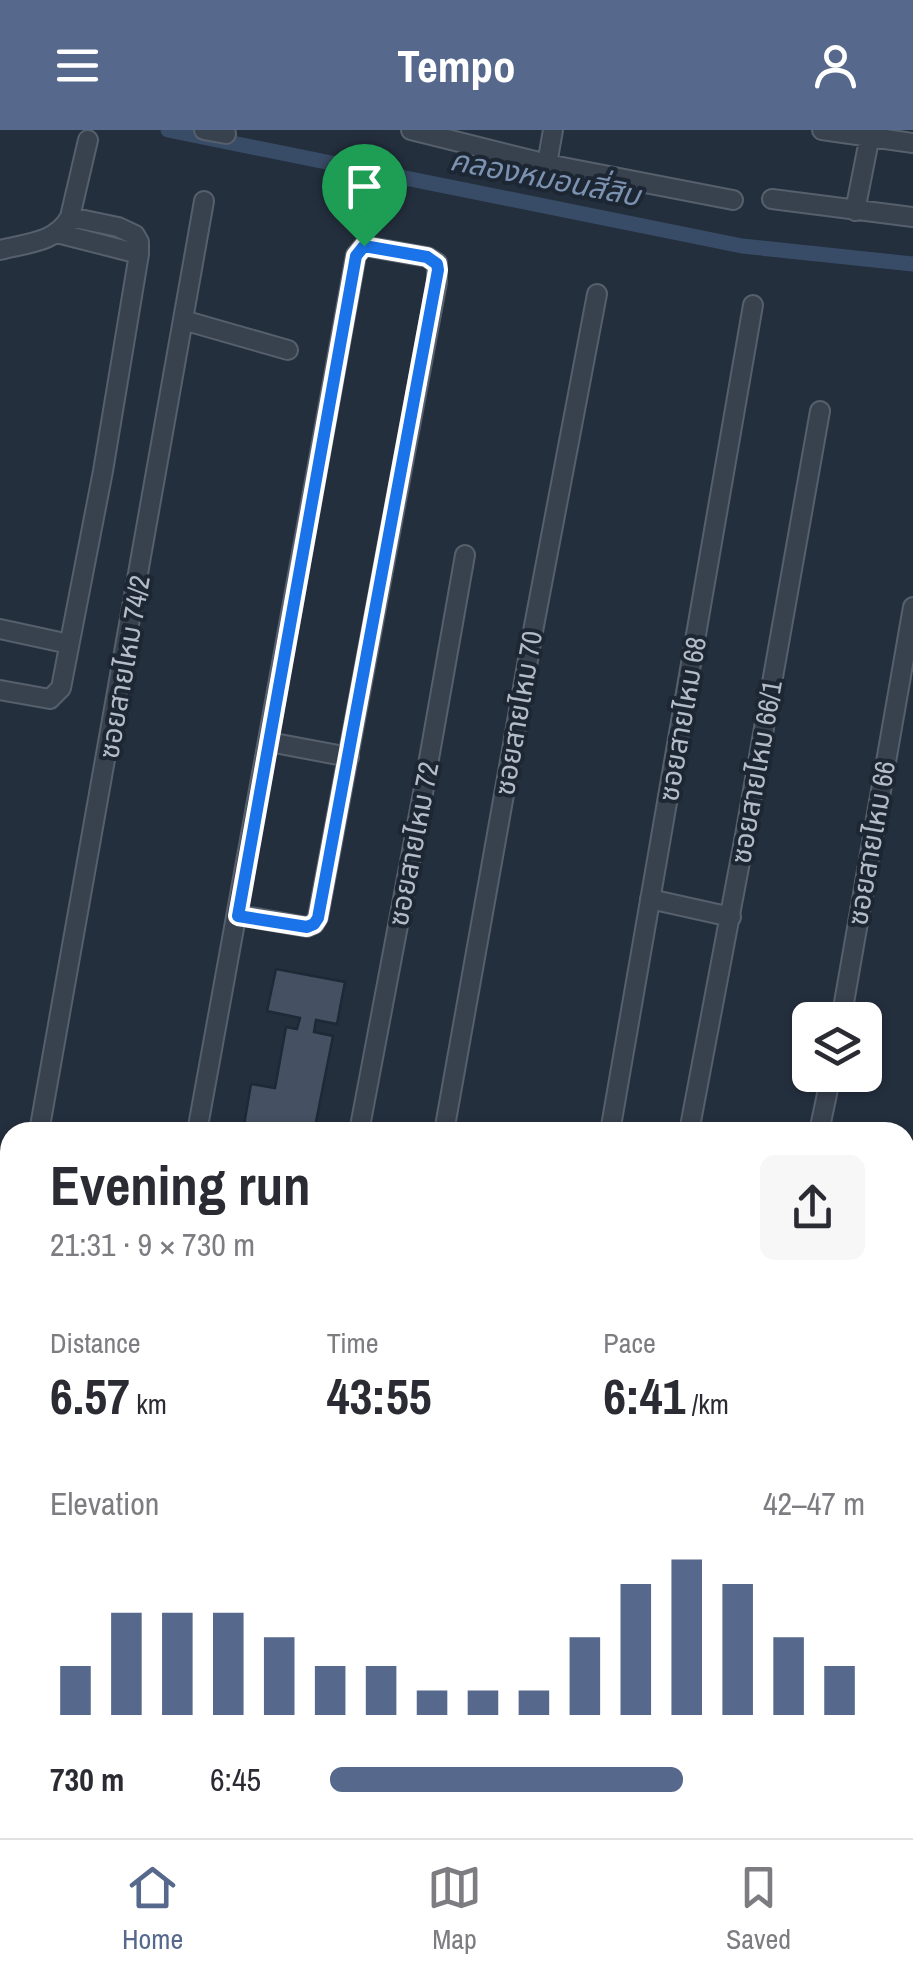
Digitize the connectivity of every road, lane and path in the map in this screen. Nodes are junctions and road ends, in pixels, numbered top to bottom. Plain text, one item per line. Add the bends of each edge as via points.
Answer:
1 (204, 130) edge
2 (412, 130) edge
3 (553, 130) edge
4 (822, 130) edge
5 (226, 134) dead end
6 (871, 134) edge
7 (88, 140) dead end
8 (913, 143) edge
9 (547, 164) junction
10 (772, 199) dead end
11 (733, 200) dead end
12 (204, 201) dead end
13 (855, 211) junction
14 (70, 217) junction
15 (913, 217) edge
16 (57, 234) junction
17 (0, 250) edge
18 (138, 254) junction
19 (597, 294) dead end
20 (753, 304) dead end
21 (183, 320) junction
22 (288, 350) dead end
23 (820, 411) dead end
24 (465, 555) dead end
25 (913, 608) edge
26 (0, 629) edge
27 (69, 644) junction
28 (0, 690) edge
29 (269, 742) junction
30 (348, 757) junction
31 (650, 898) junction
32 (238, 916) junction
33 (730, 917) junction
34 (844, 1002) edge
35 (827, 1092) edge
36 (41, 1122) edge
37 (199, 1122) edge
38 (360, 1122) edge
39 (446, 1122) edge
40 (612, 1122) edge
41 (691, 1122) edge
42 (821, 1122) edge

1 - 5 street
2 - 9 street
3 - 9 street
4 - 6 street
6 - 8 street
6 - 13 street
7 - 14 street
9 - 11 street
10 - 13 street
12 - 21 street, ซอยสายไหม 74/2
13 - 15 street
14 - 16 street
14 - 18 street via 135,234
16 - 17 street
16 - 18 street
18 - 27 street
19 - 39 street, ซอยสายไหม 70
20 - 31 street, ซอยสายไหม 68
21 - 22 street
21 - 36 street, ซอยสายไหม 74/2
23 - 33 street, ซอยสายไหม 66/1
24 - 38 street, ซอยสายไหม 72
25 - 34 street, ซอยสายไหม 66
26 - 27 street
27 - 28 street via 57,696
29 - 30 street
29 - 30 street via 356,256 370,246 433,259 438,270
29 - 32 street
30 - 32 street via 314,924
31 - 33 street
31 - 40 street, ซอยสายไหม 68
32 - 37 street
33 - 41 street, ซอยสายไหม 66/1
35 - 42 street

